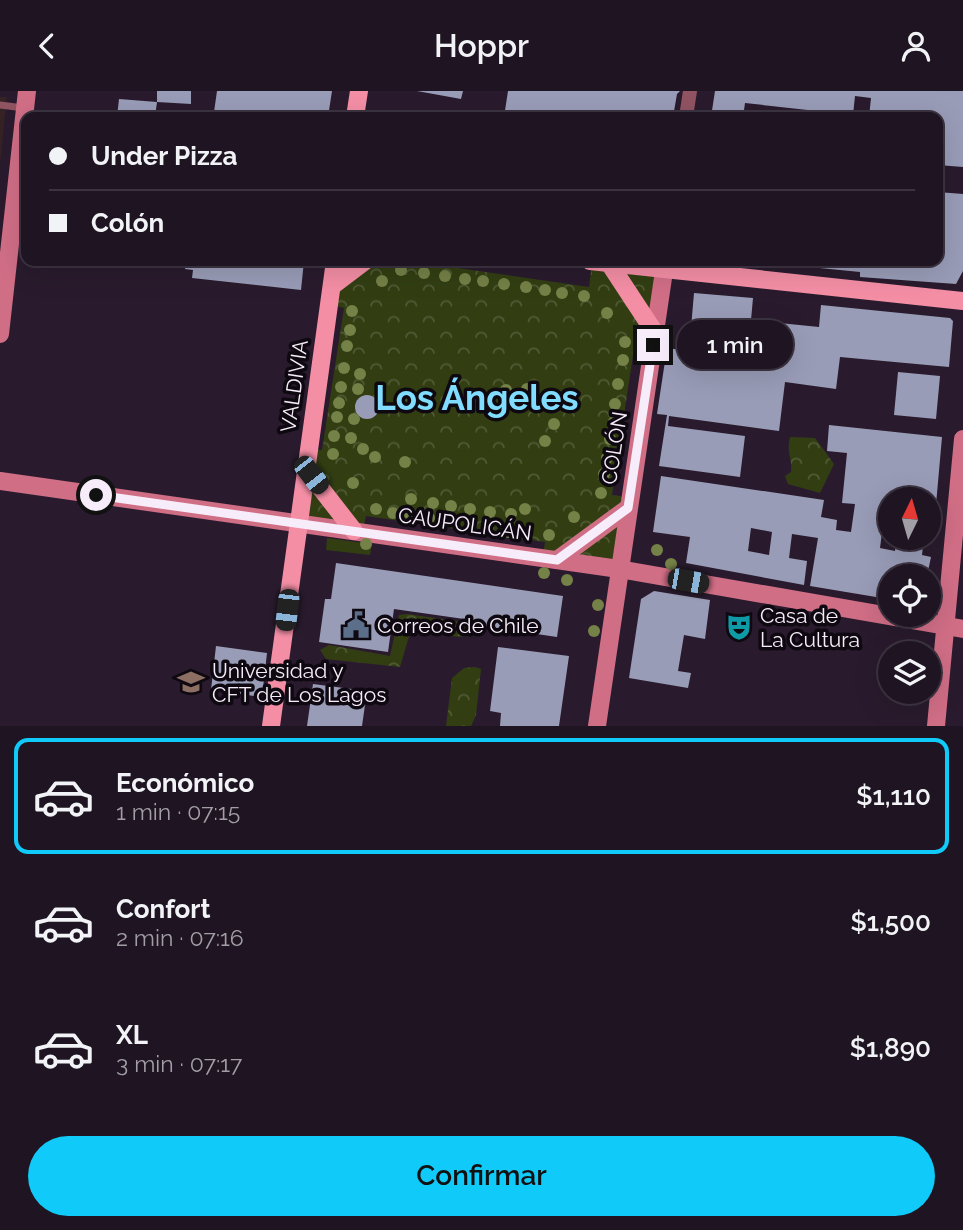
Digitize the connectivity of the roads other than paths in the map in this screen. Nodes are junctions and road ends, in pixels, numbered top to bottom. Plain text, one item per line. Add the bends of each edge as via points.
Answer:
1 (359, 91) edge
2 (690, 91) edge
3 (26, 100) edge
4 (0, 105) edge
5 (356, 112) edge
6 (687, 112) edge
7 (21, 136) edge
8 (14, 187) edge
9 (334, 266) edge
10 (358, 266) edge
11 (611, 266) edge
12 (665, 266) edge
13 (332, 286) junction
14 (963, 301) edge
15 (655, 333) junction
16 (0, 334) edge
17 (963, 439) edge
18 (305, 468) junction
19 (0, 481) edge
20 (628, 508) junction
21 (297, 522) junction
22 (354, 531) junction
23 (557, 560) junction
24 (619, 569) junction
25 (954, 627) edge
26 (271, 726) edge
27 (597, 726) edge
28 (936, 726) edge

1 - 5 main road
2 - 6 street
3 - 4 lane
7 - 8 street
8 - 16 street
9 - 13 main road, VALDIVIA
10 - 13 main road
11 - 15 main road
12 - 14 main road
12 - 15 street, COLÓN
13 - 18 main road, VALDIVIA
15 - 20 street, COLÓN
17 - 25 street
18 - 21 main road, VALDIVIA
18 - 22 main road
19 - 21 street, CAUPOLICÁN
20 - 23 street
20 - 24 street, COLÓN
21 - 22 street, CAUPOLICÁN
21 - 26 main road, VALDIVIA
22 - 23 street, CAUPOLICÁN
23 - 24 street, CAUPOLICÁN
24 - 25 street, CAUPOLICÁN
24 - 27 street, COLÓN
25 - 28 street

